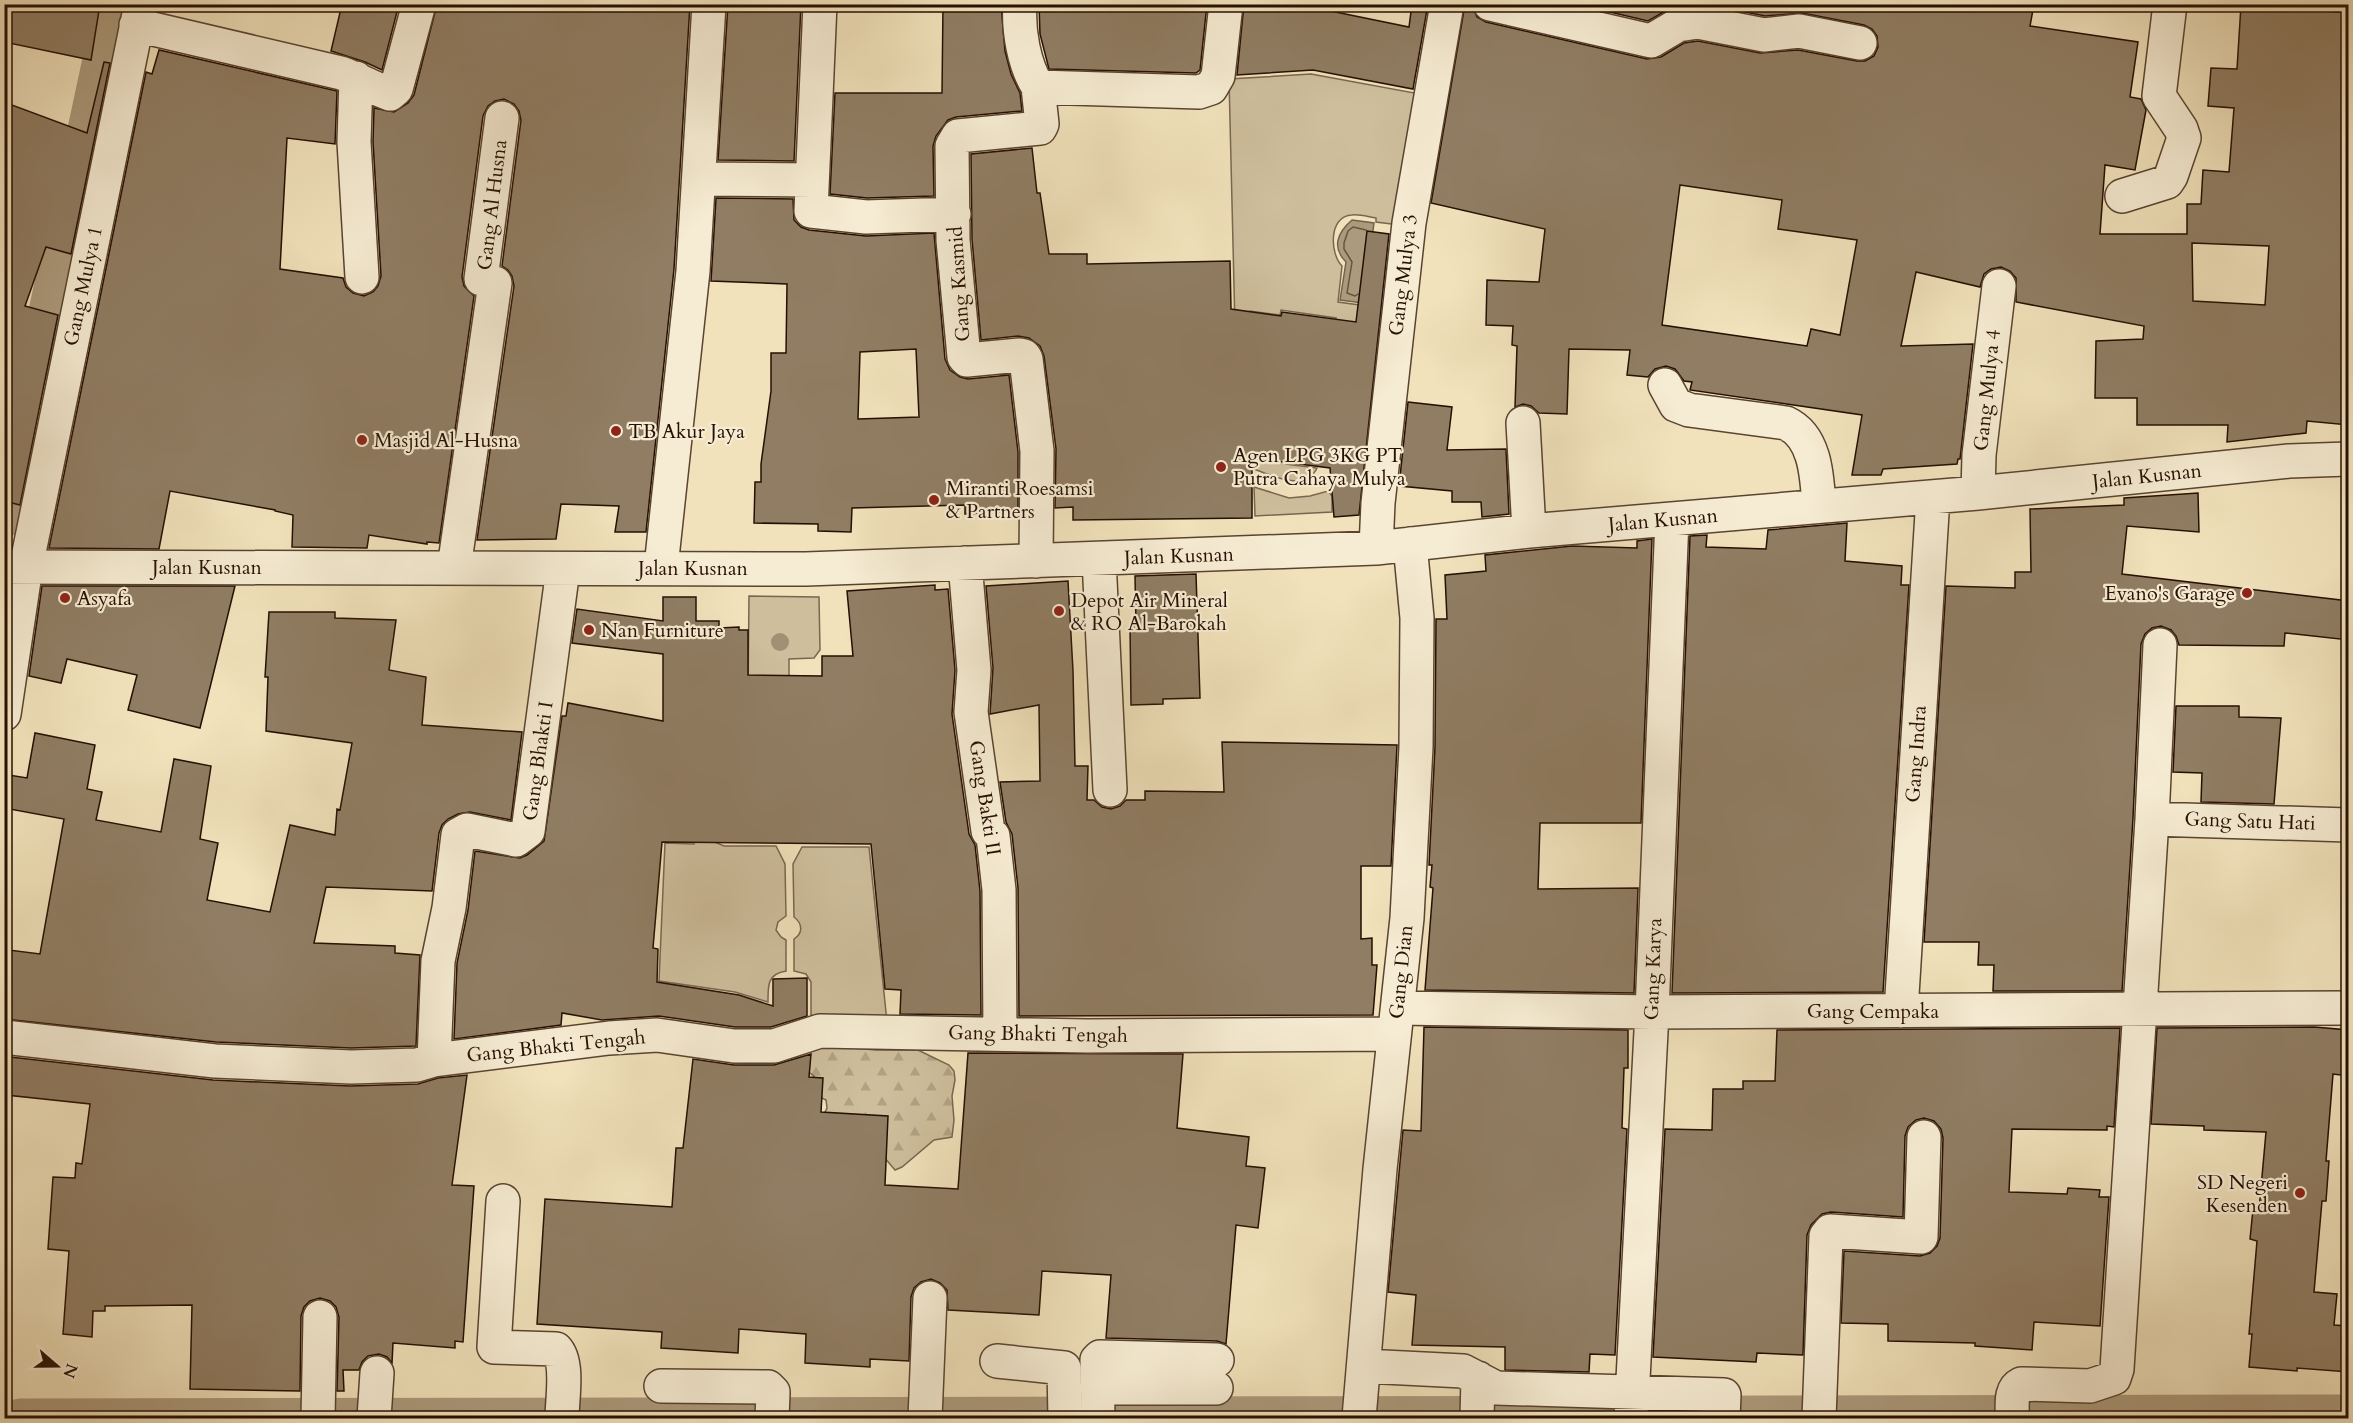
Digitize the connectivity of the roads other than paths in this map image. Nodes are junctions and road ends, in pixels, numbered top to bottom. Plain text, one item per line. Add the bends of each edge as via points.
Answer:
1 (419, 4) edge
2 (709, 4) edge
3 (820, 4) edge
4 (1020, 4) edge
5 (1226, 4) edge
6 (1447, 4) edge
7 (1490, 4) edge
8 (2170, 4) edge
9 (139, 15) edge
10 (1860, 43) dead end
11 (356, 78) junction
12 (1038, 87) junction
13 (502, 118) dead end
14 (699, 179) junction
15 (812, 180) junction
16 (2122, 196) dead end
17 (954, 214) junction
18 (362, 277) dead end
19 (1999, 286) dead end
20 (1665, 385) dead end
21 (1523, 423) dead end
22 (2349, 459) edge
23 (1818, 489) junction
24 (1978, 493) junction
25 (1932, 496) junction
26 (1528, 511) junction
27 (1672, 519) junction
28 (1377, 528) junction
29 (1410, 544) junction
30 (1099, 559) junction
31 (1036, 561) junction
32 (965, 563) junction
33 (15, 567) edge
34 (661, 567) junction
35 (454, 568) junction
36 (563, 568) junction
37 (2160, 645) dead end
38 (4, 714) edge
39 (1110, 790) dead end
40 (2152, 819) junction
41 (2349, 825) edge
42 (2349, 1008) edge
43 (2139, 1009) junction
44 (1901, 1011) junction
45 (1652, 1012) junction
46 (1396, 1021) junction
47 (1000, 1034) junction
48 (4, 1037) edge
49 (434, 1060) junction
50 (1924, 1137) dead end
51 (503, 1201) dead end
52 (930, 1298) dead end
53 (320, 1317) dead end
54 (997, 1361) dead end
55 (1364, 1366) junction
56 (1216, 1374) dead end
57 (661, 1386) dead end
58 (1477, 1397) edge
59 (1098, 1401) edge
60 (1632, 1404) edge
61 (2013, 1405) edge
62 (926, 1406) edge
63 (318, 1408) edge
64 (562, 1408) edge
65 (1065, 1408) edge
66 (1360, 1409) edge
67 (1820, 1409) edge
68 (772, 1410) edge
69 (1724, 1410) edge

1 - 11 street via 393,92 367,86
2 - 14 street
3 - 15 street
4 - 12 street via 1029,72
5 - 12 street via 1218,76 1211,88 1198,92
6 - 28 street, Gang Mulya 3 via 1408,223
7 - 10 street via 1651,41 1678,25 1698,22 1764,35 1799,31
8 - 16 street via 2159,96 2184,138 2167,182
9 - 11 street
9 - 33 street, Gang Mulya 1
11 - 18 street via 354,142
12 - 17 street, Gang Kasmid via 1040,128 958,136 952,146
13 - 35 street, Gang Al Husna via 481,279 495,283
14 - 15 street
14 - 34 street
15 - 17 street via 810,211 814,212 866,217
17 - 31 street, Gang Kasmid via 964,357 967,360 1020,355 1026,359 1037,451
19 - 24 street, Gang Mulya 4
20 - 23 street via 1676,405 1689,410 1786,423 1797,428 1805,441
21 - 26 street
22 - 24 street, Jalan Kusnan via 2289,461
23 - 25 street, Jalan Kusnan
23 - 27 street, Jalan Kusnan
24 - 25 street, Jalan Kusnan
25 - 44 street, Gang Indra
26 - 27 street, Jalan Kusnan
26 - 29 street, Jalan Kusnan
27 - 45 street, Gang Karya
28 - 29 street, Jalan Kusnan
28 - 30 street, Jalan Kusnan
29 - 46 street, Gang Dian via 1417,618 1416,747 1407,918
30 - 31 street, Jalan Kusnan
30 - 39 street
31 - 32 street, Jalan Kusnan
32 - 34 street, Jalan Kusnan via 806,569
32 - 47 street, Gang Bakti II via 974,670 971,712 999,890
33 - 35 street, Jalan Kusnan
33 - 38 street, Gang Mulya 1
34 - 36 street, Jalan Kusnan
35 - 36 street, Jalan Kusnan
36 - 49 street, Gang Bhakti I via 528,831 516,840 467,830 458,835 438,961
37 - 40 street
40 - 41 street, Gang Satu Hati
40 - 43 street
42 - 43 street, Gang Cempaka
43 - 44 street, Gang Cempaka
43 - 61 street via 2119,1355 2114,1378 2090,1386 2021,1384 2016,1386
44 - 45 street, Gang Cempaka
45 - 46 street, Gang Cempaka
45 - 60 street, Gang Karya
46 - 47 street, Gang Bhakti Tengah via 1088,1036
46 - 55 street, Gang Dian
47 - 49 street, Gang Bhakti Tengah via 820,1031 774,1046 734,1046 657,1035
48 - 49 street, Gang Bhakti Tengah via 215,1061 351,1067 417,1065
50 - 67 street via 1921,1237 1830,1231 1826,1236
51 - 64 street via 494,1347 556,1349 563,1361
52 - 62 street
53 - 63 street
54 - 65 street via 1061,1366 1065,1371
55 - 58 street via 1463,1371
55 - 66 street, Gang Dian
56 - 59 street
57 - 68 street via 768,1387 773,1392
58 - 60 street via 1496,1388
60 - 69 street via 1724,1395

